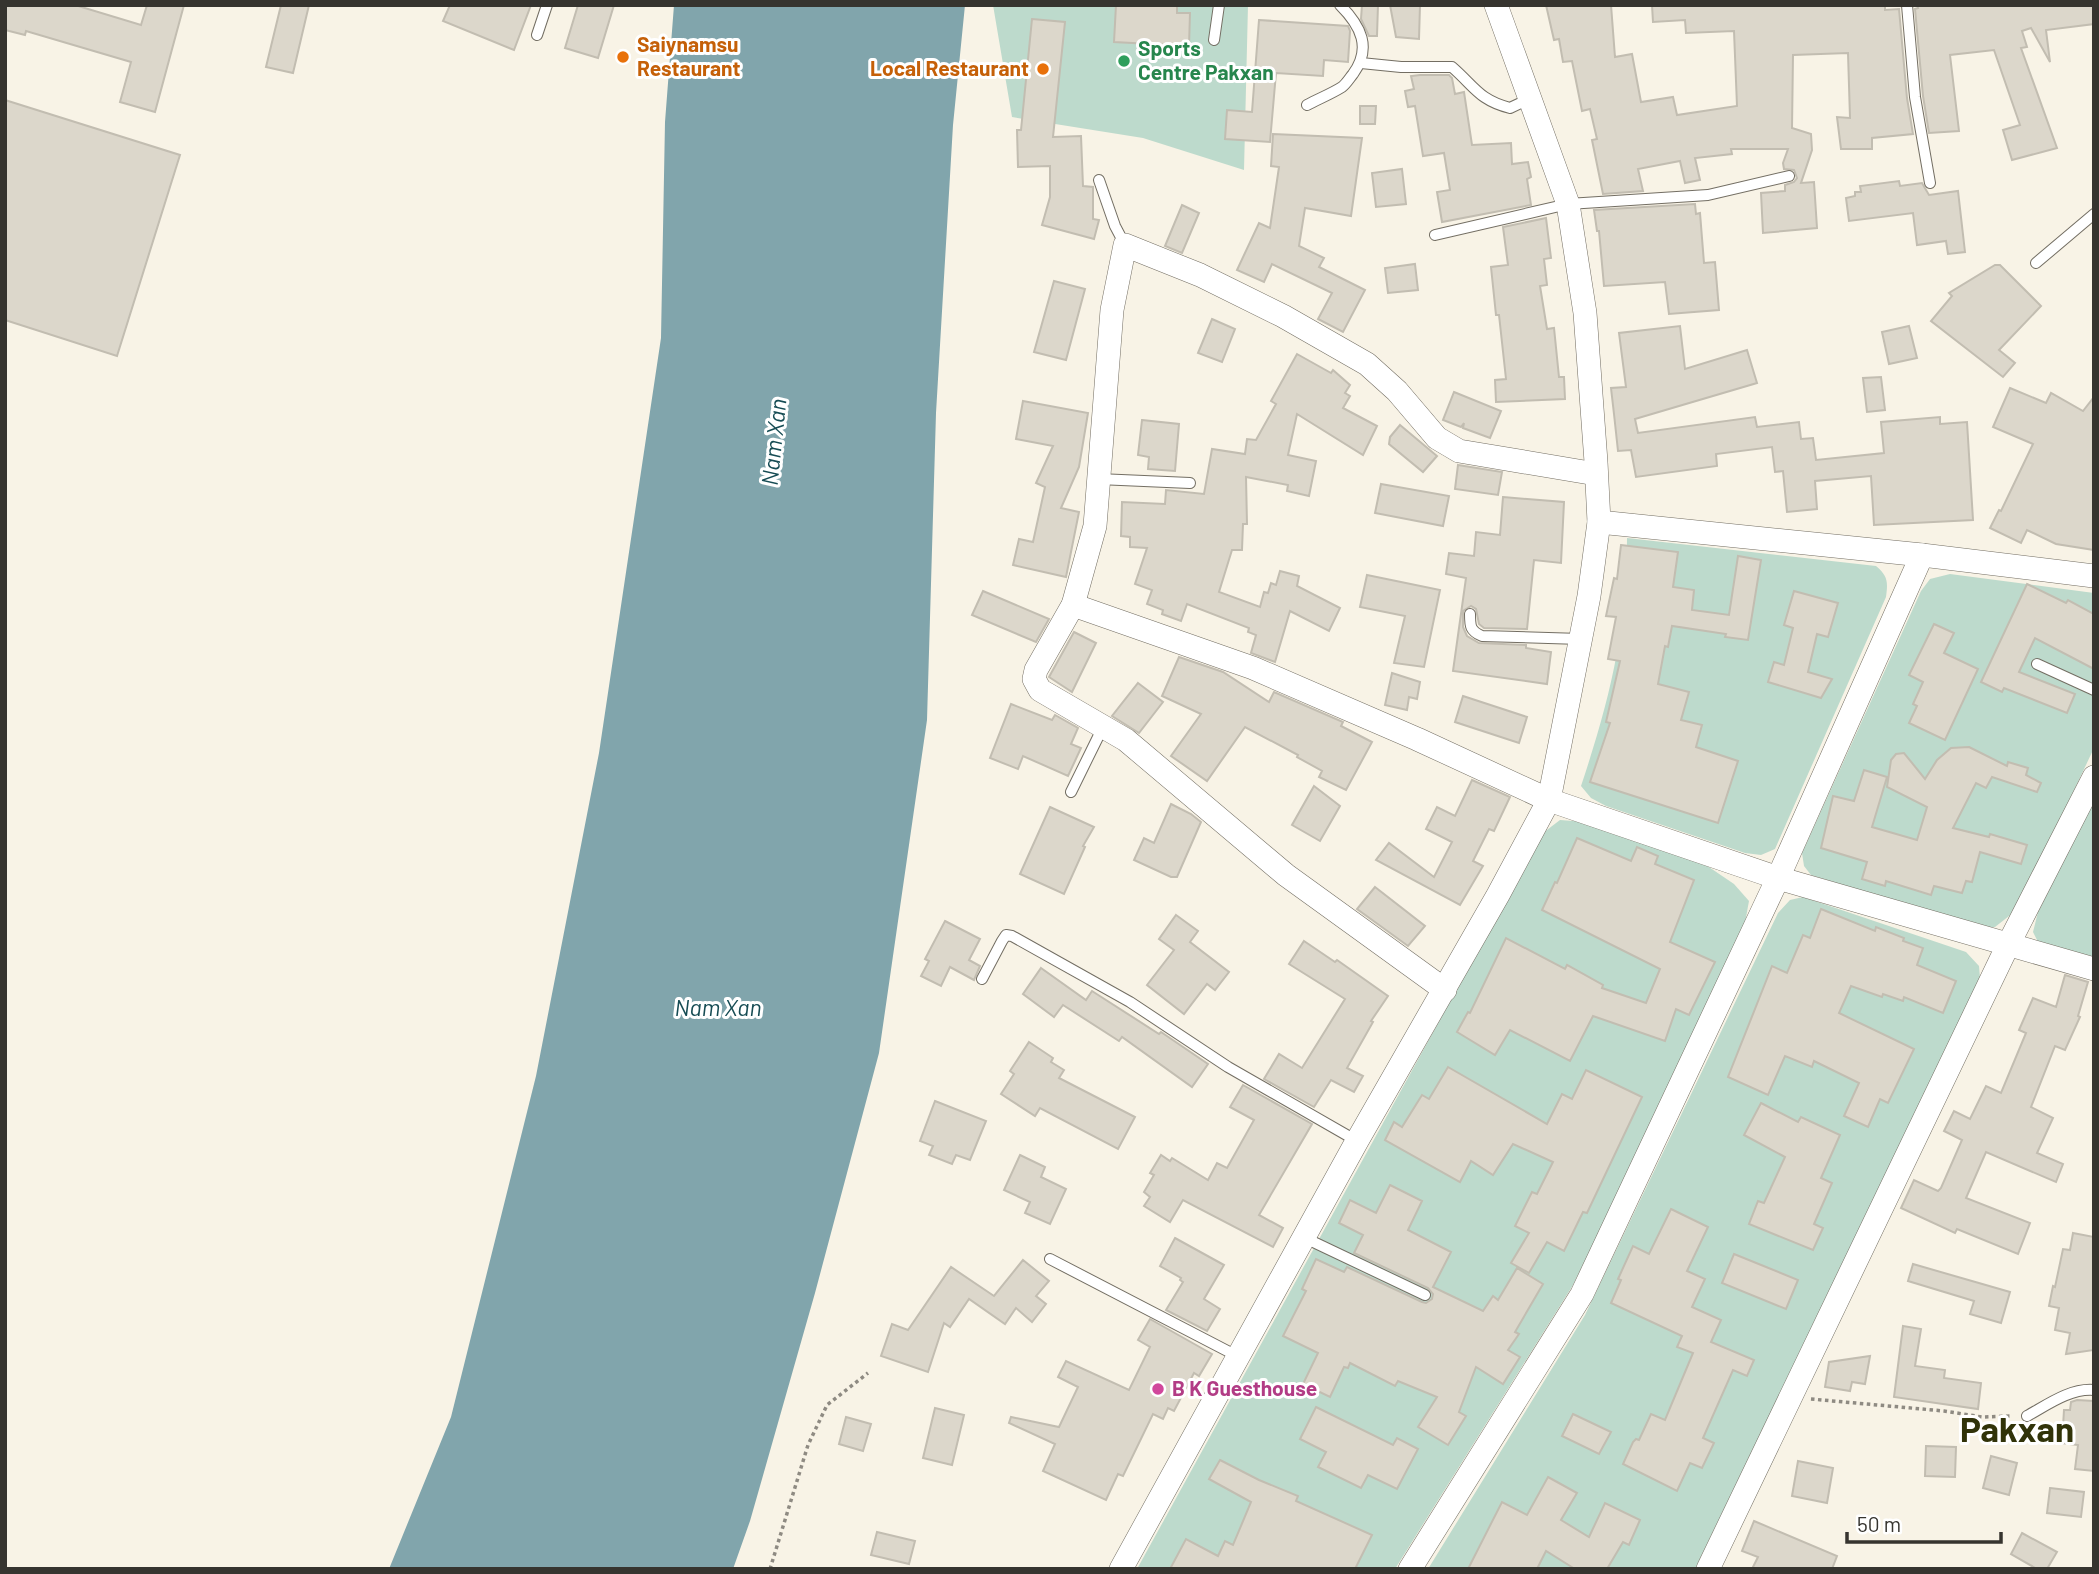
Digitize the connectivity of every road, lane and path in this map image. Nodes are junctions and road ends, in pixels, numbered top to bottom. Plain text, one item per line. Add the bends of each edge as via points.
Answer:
1 (547, 5) edge
2 (1219, 5) edge
3 (1340, 5) edge
4 (1496, 5) edge
5 (1907, 5) edge
6 (537, 35) dead end
7 (1214, 40) dead end
8 (1361, 63) junction
9 (1529, 99) junction
10 (1307, 105) dead end
11 (1789, 177) dead end
12 (1099, 180) dead end
13 (1930, 183) dead end
14 (1568, 204) junction
15 (2094, 214) edge
16 (1435, 234) dead end
17 (1125, 245) junction
18 (2036, 263) dead end
19 (1596, 474) junction
20 (1098, 479) junction
21 (1190, 483) dead end
22 (1599, 522) junction
23 (1922, 555) junction
24 (2094, 576) edge
25 (1073, 605) junction
26 (1470, 614) dead end
27 (1581, 639) junction
28 (2037, 664) dead end
29 (2094, 690) edge
30 (1103, 727) junction
31 (2094, 777) edge
32 (1071, 792) dead end
33 (1549, 800) junction
34 (1778, 878) junction
35 (2008, 946) junction
36 (2094, 969) edge
37 (982, 979) dead end
38 (1445, 990) junction
39 (1357, 1141) junction
40 (1305, 1238) junction
41 (1050, 1259) dead end
42 (1425, 1295) dead end
43 (1239, 1357) junction
44 (868, 1373) dead end
45 (2094, 1390) edge
46 (1791, 1396) junction
47 (2027, 1416) joint
48 (770, 1569) edge
49 (1121, 1569) edge
50 (1410, 1569) edge
51 (1708, 1569) edge

1 - 6 lane
2 - 7 lane
3 - 8 lane via 1360,33
4 - 9 street
5 - 13 lane
8 - 9 lane via 1452,67 1492,103 1510,108
8 - 10 lane via 1344,86
9 - 14 street
11 - 14 lane via 1708,195
12 - 17 lane
14 - 16 lane
14 - 19 street via 1585,313
15 - 18 lane
17 - 19 street via 1200,275 1367,364 1437,438 1459,451
17 - 20 street via 1112,310
19 - 22 street
20 - 21 lane
20 - 25 street via 1095,526
22 - 23 street
22 - 27 street
23 - 24 street
23 - 34 street
25 - 30 street via 1034,680 1040,690
25 - 33 street via 1253,668
26 - 27 lane via 1470,627 1482,636
27 - 33 street
28 - 29 lane
30 - 32 lane
30 - 38 street via 1126,740 1286,875
31 - 35 street
33 - 34 street
33 - 38 street
34 - 35 street
34 - 50 street via 1581,1294
35 - 36 street
35 - 46 street
37 - 39 lane via 1006,935 1012,936 1130,1002 1228,1067
38 - 39 street
39 - 40 street
40 - 42 lane
40 - 43 street
41 - 43 lane
43 - 49 street
44 - 48 path via 827,1405 808,1445
45 - 47 lane via 2069,1394
46 - 47 path via 1982,1417
46 - 51 street

